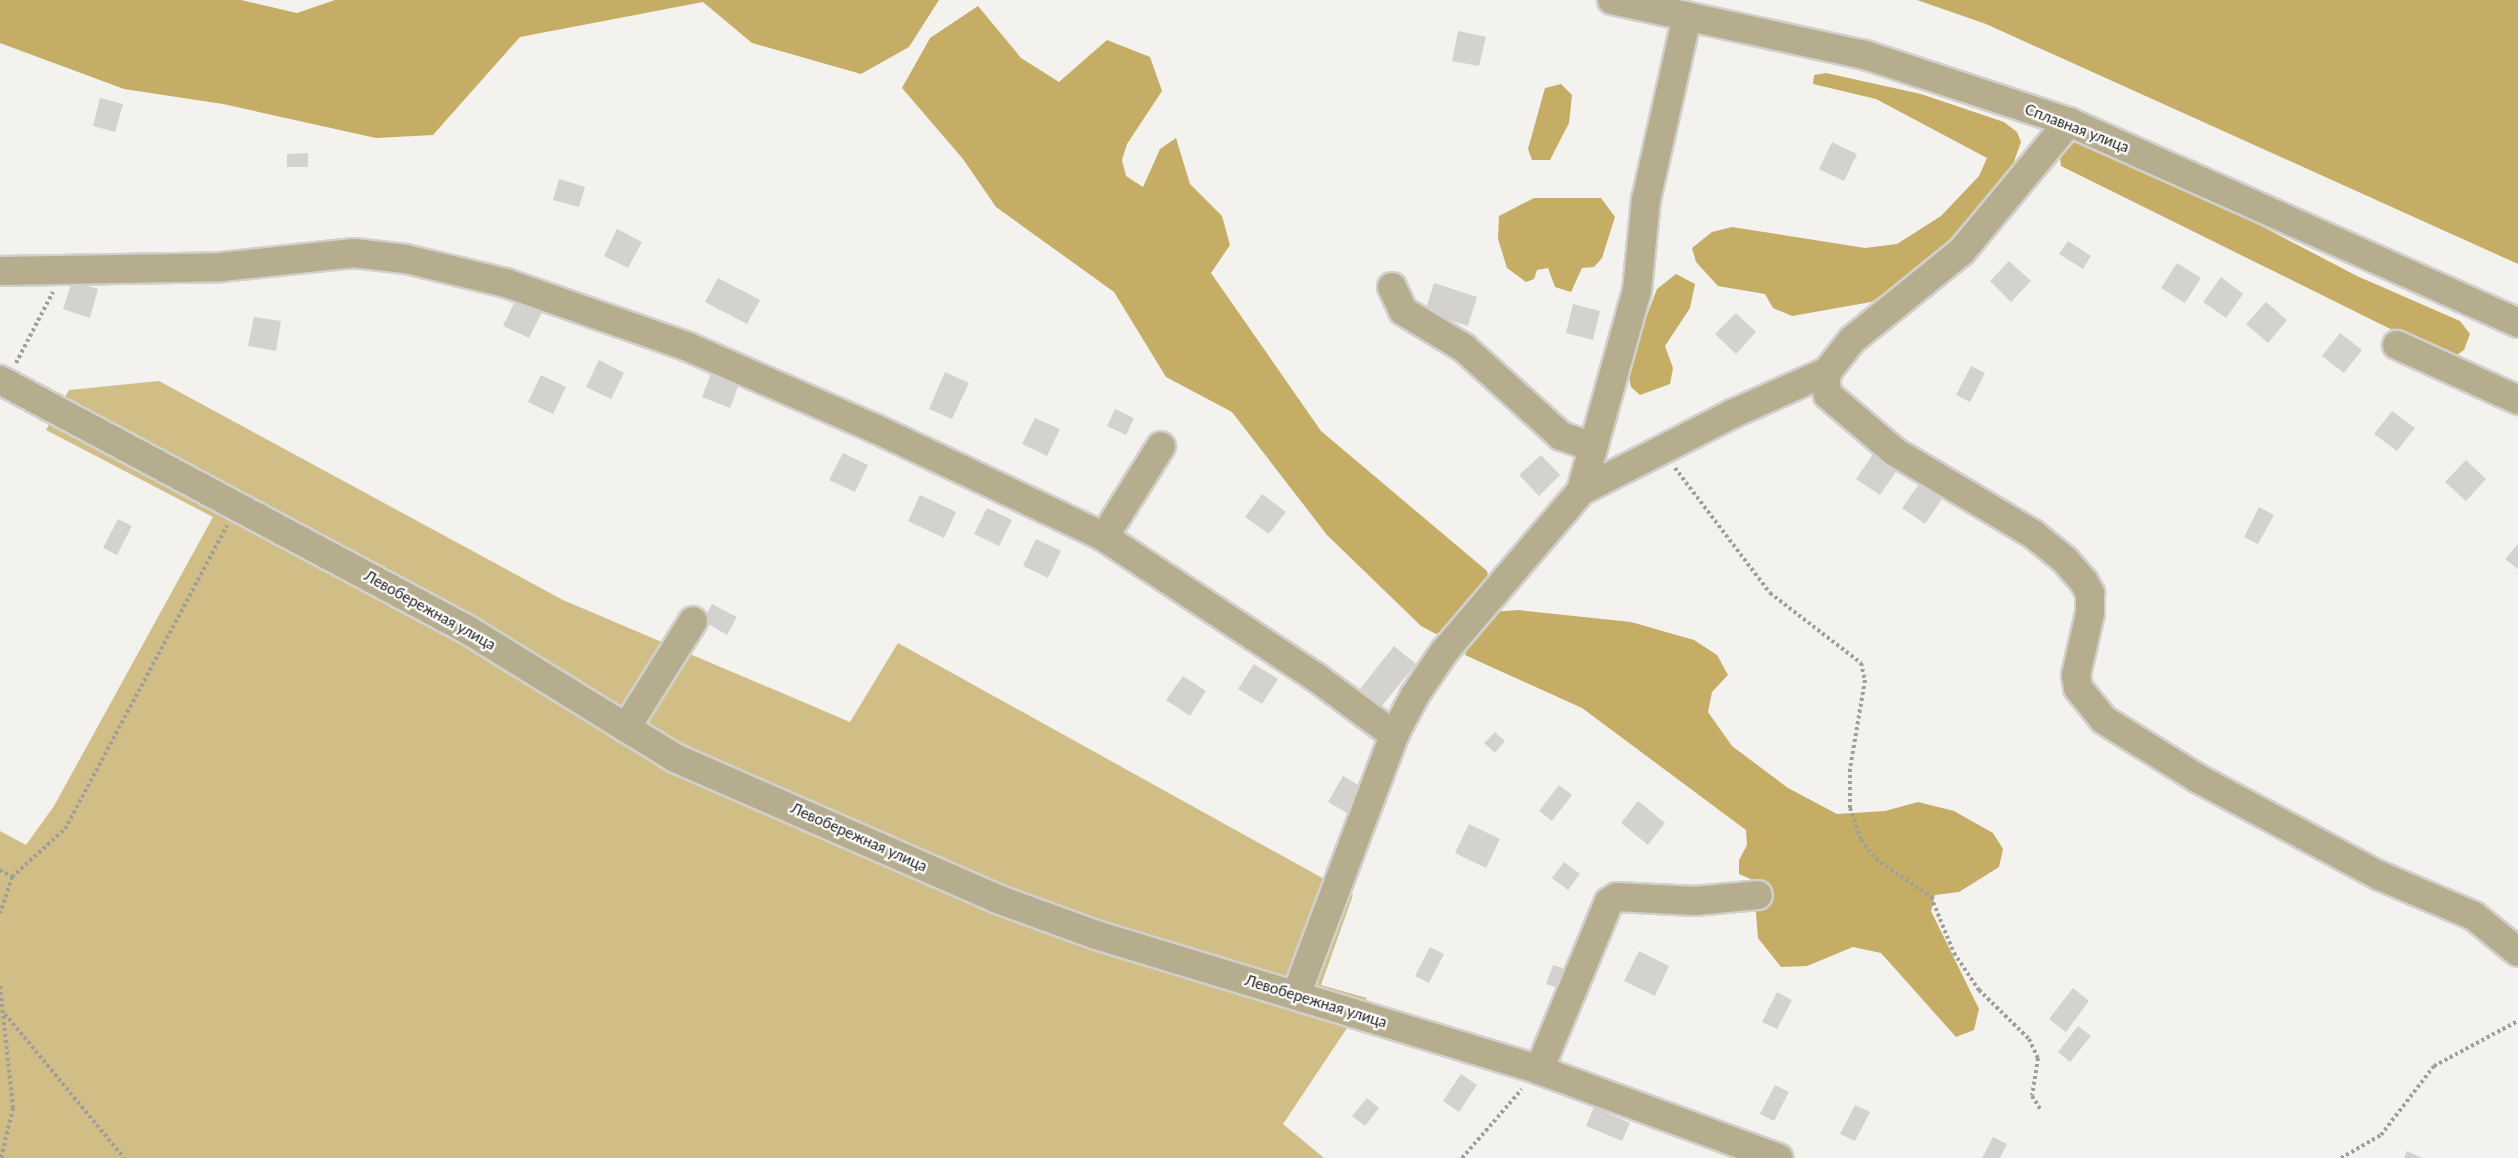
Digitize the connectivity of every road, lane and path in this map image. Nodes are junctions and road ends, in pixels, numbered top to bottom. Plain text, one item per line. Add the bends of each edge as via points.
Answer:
1 (1612, 0) edge
2 (1687, 17) junction
3 (2068, 122) junction
4 (63, 270) junction
5 (0, 271) edge
6 (1392, 287) dead end
7 (2518, 323) edge
8 (2397, 345) dead end
9 (1828, 371) junction
10 (3, 381) edge
11 (2518, 400) edge
12 (1161, 446) dead end
13 (1593, 447) junction
14 (1664, 452) junction
15 (1581, 491) junction
16 (237, 505) junction
17 (1104, 537) junction
18 (693, 621) dead end
19 (626, 728) junction
20 (1394, 735) junction
21 (0, 870) edge
22 (12, 877) junction
23 (1758, 895) dead end
24 (0, 914) edge
25 (2518, 952) edge
26 (0, 986) edge
27 (1296, 995) junction
28 (5, 1014) junction
29 (2518, 1021) edge
30 (1539, 1070) junction
31 (2040, 1109) dead end
32 (1733, 1151) edge
33 (1, 1158) edge
34 (124, 1158) edge
35 (1462, 1158) edge
36 (1778, 1158) edge
37 (2341, 1158) edge

1 - 2 street, Сплавная улица
2 - 3 street, Сплавная улица via 1865,55
2 - 13 street via 1646,200 1637,291
3 - 7 street, Сплавная улица
3 - 9 street via 1962,251 1852,340
4 - 5 street
4 - 10 path
4 - 17 street via 221,267 354,253 406,259 506,283 686,346 876,429
6 - 13 street via 1402,311 1464,348 1561,436
8 - 11 street
9 - 14 street via 1732,414
9 - 25 street via 1825,387 1833,401 1896,452 2032,534 2065,560 2084,582 2090,593 2090,613 2076,675 2078,688 2104,720 2197,778 2378,875 2474,916
10 - 16 street, Левобережная улица
12 - 17 street
13 - 15 street
14 - 15 street
14 - 31 path via 1709,517 1770,593 1861,663 1865,680 1850,769 1850,808 1861,840 1876,860 1930,897 1960,962 2003,1016 2029,1039 2038,1058 2032,1096
15 - 20 street via 1444,652 1414,695
16 - 19 street, Левобережная улица via 468,630
16 - 22 path via 65,829
17 - 20 street via 1317,678
18 - 19 street
19 - 27 street, Левобережная улица via 675,758 997,898 1096,935
20 - 27 street
21 - 22 path
22 - 24 path
23 - 30 street via 1695,901 1617,897 1609,902
26 - 28 path
27 - 30 street, Левобережная улица
28 - 33 path via 13,1108
28 - 34 path
29 - 37 path via 2434,1066 2381,1135
30 - 32 street, Левобережная улица
30 - 35 path
32 - 36 street, Левобережная улица

